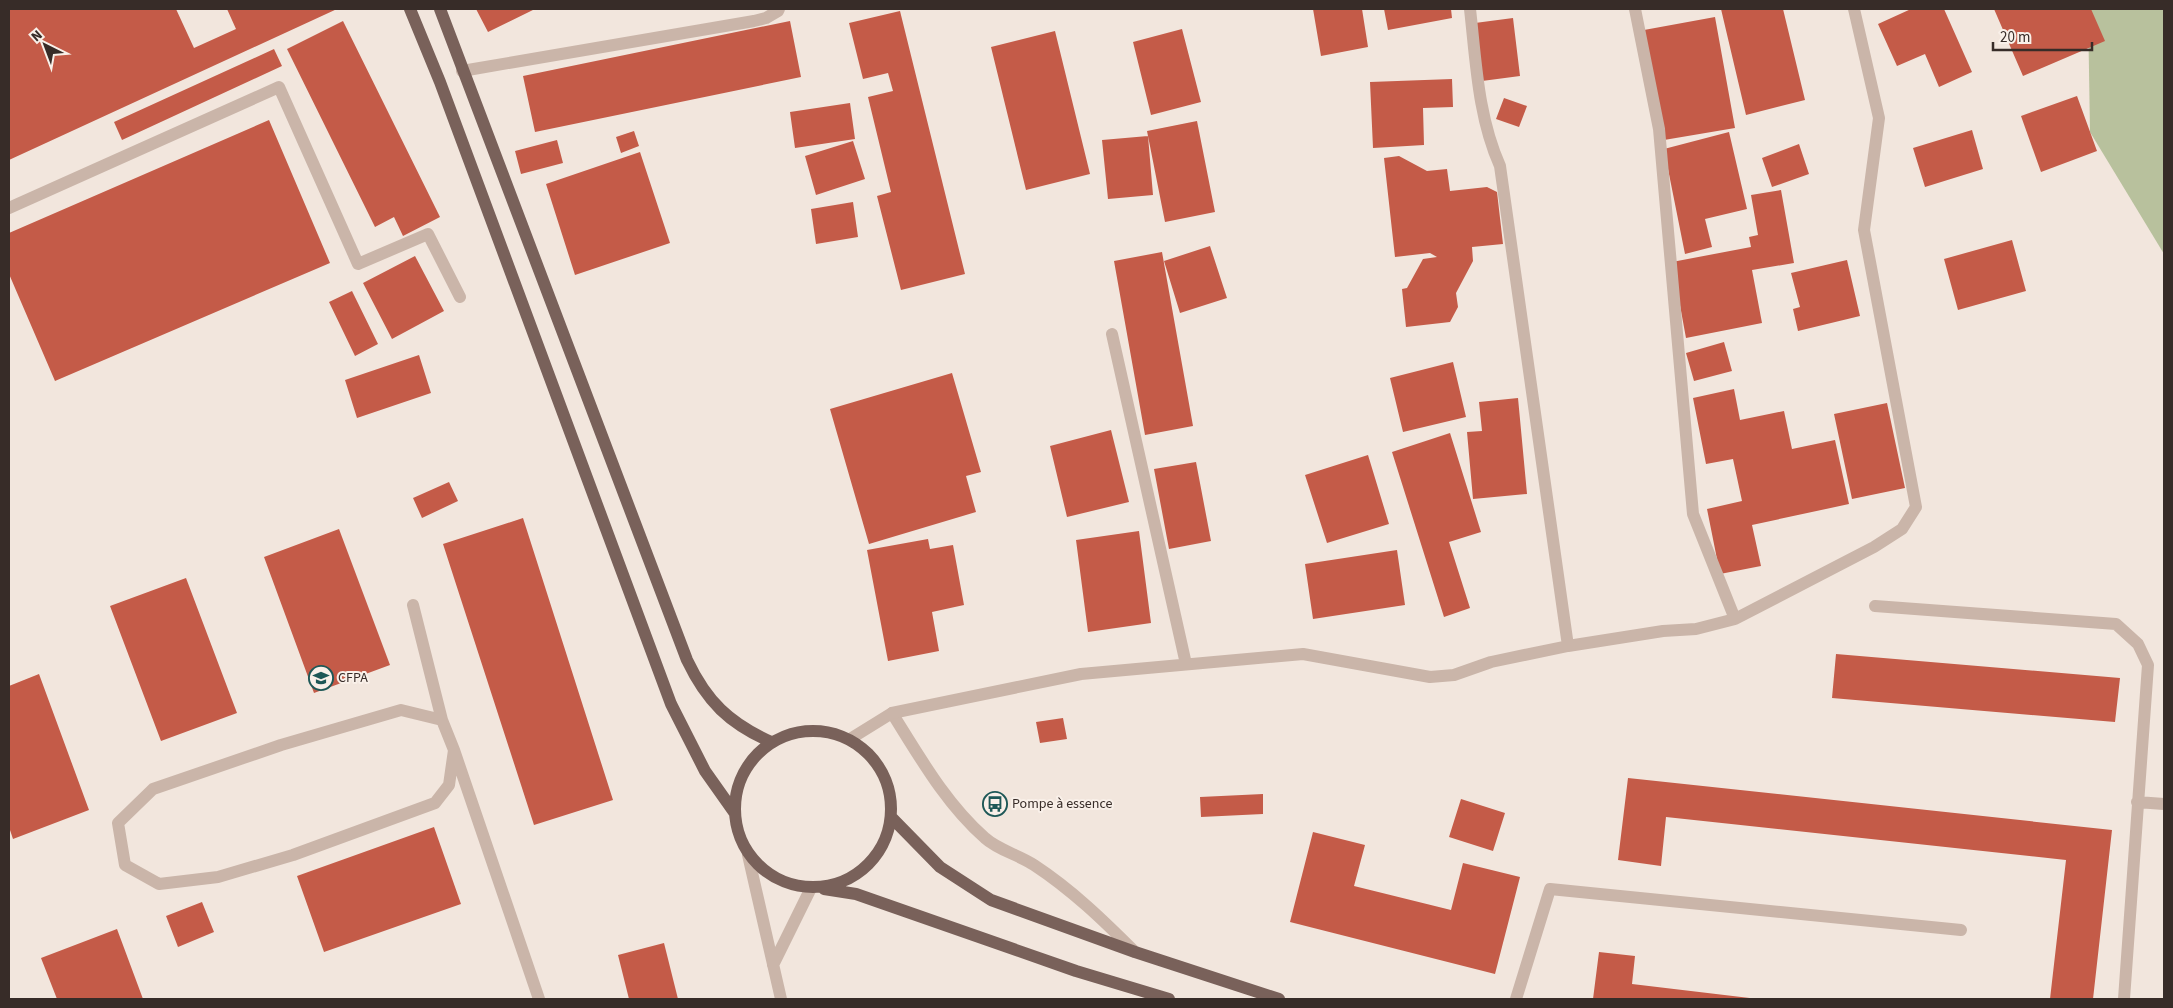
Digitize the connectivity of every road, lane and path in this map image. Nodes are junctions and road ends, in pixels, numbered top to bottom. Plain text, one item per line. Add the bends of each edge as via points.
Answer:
1 (410, 9) edge
2 (440, 9) edge
3 (779, 9) edge
4 (1470, 9) edge
5 (1635, 9) edge
6 (1854, 9) edge
7 (462, 71) junction
8 (9, 208) edge
9 (460, 297) dead end
10 (1112, 334) dead end
11 (414, 604) dead end
12 (1875, 606) dead end
13 (1735, 619) junction
14 (1568, 646) junction
15 (1186, 664) junction
16 (892, 713) junction
17 (442, 720) junction
18 (850, 739) junction
19 (771, 742) junction
20 (454, 750) junction
21 (2137, 802) junction
22 (2164, 804) edge
23 (734, 812) junction
24 (892, 816) junction
25 (748, 855) junction
26 (814, 888) junction
27 (1960, 930) dead end
28 (1135, 952) junction
29 (773, 965) junction
30 (539, 999) edge
31 (781, 999) edge
32 (1169, 999) edge
33 (1279, 999) edge
34 (1516, 999) edge
35 (2124, 999) edge

1 - 23 main road via 444,91 671,704 705,770
2 - 7 main road
3 - 7 street via 754,21
4 - 14 street via 1484,119 1500,166
5 - 13 street via 1659,129 1693,514
6 - 13 street via 1879,118 1864,230 1916,507 1902,529 1874,547
7 - 19 main road via 687,660 697,681 721,711 736,724
8 - 9 street via 279,87 358,264 428,234
10 - 15 street
11 - 17 street
12 - 21 street via 2116,624 2138,644 2148,665
13 - 14 street via 1696,629
14 - 15 street via 1492,662 1454,675 1430,677 1303,654
15 - 16 street via 1081,674
16 - 18 street
16 - 28 street via 952,802 986,839 1034,865 1089,906
17 - 20 street
17 - 20 street via 401,710 281,745 153,789 118,822 125,865 159,884 218,877 302,851 435,803 449,786
18 - 19 main road via 831,732 811,730
18 - 24 main road via 869,754 883,772 891,794
19 - 23 main road via 751,760 738,785
20 - 30 street
21 - 22 street
21 - 35 street
23 - 25 main road via 738,834
24 - 26 main road via 884,843 868,866 845,881
24 - 28 main road via 940,867 991,900
25 - 26 main road via 765,872 786,884
25 - 29 street
26 - 29 street
26 - 32 main road via 856,894
27 - 34 street via 1550,889
28 - 33 main road
29 - 31 street

